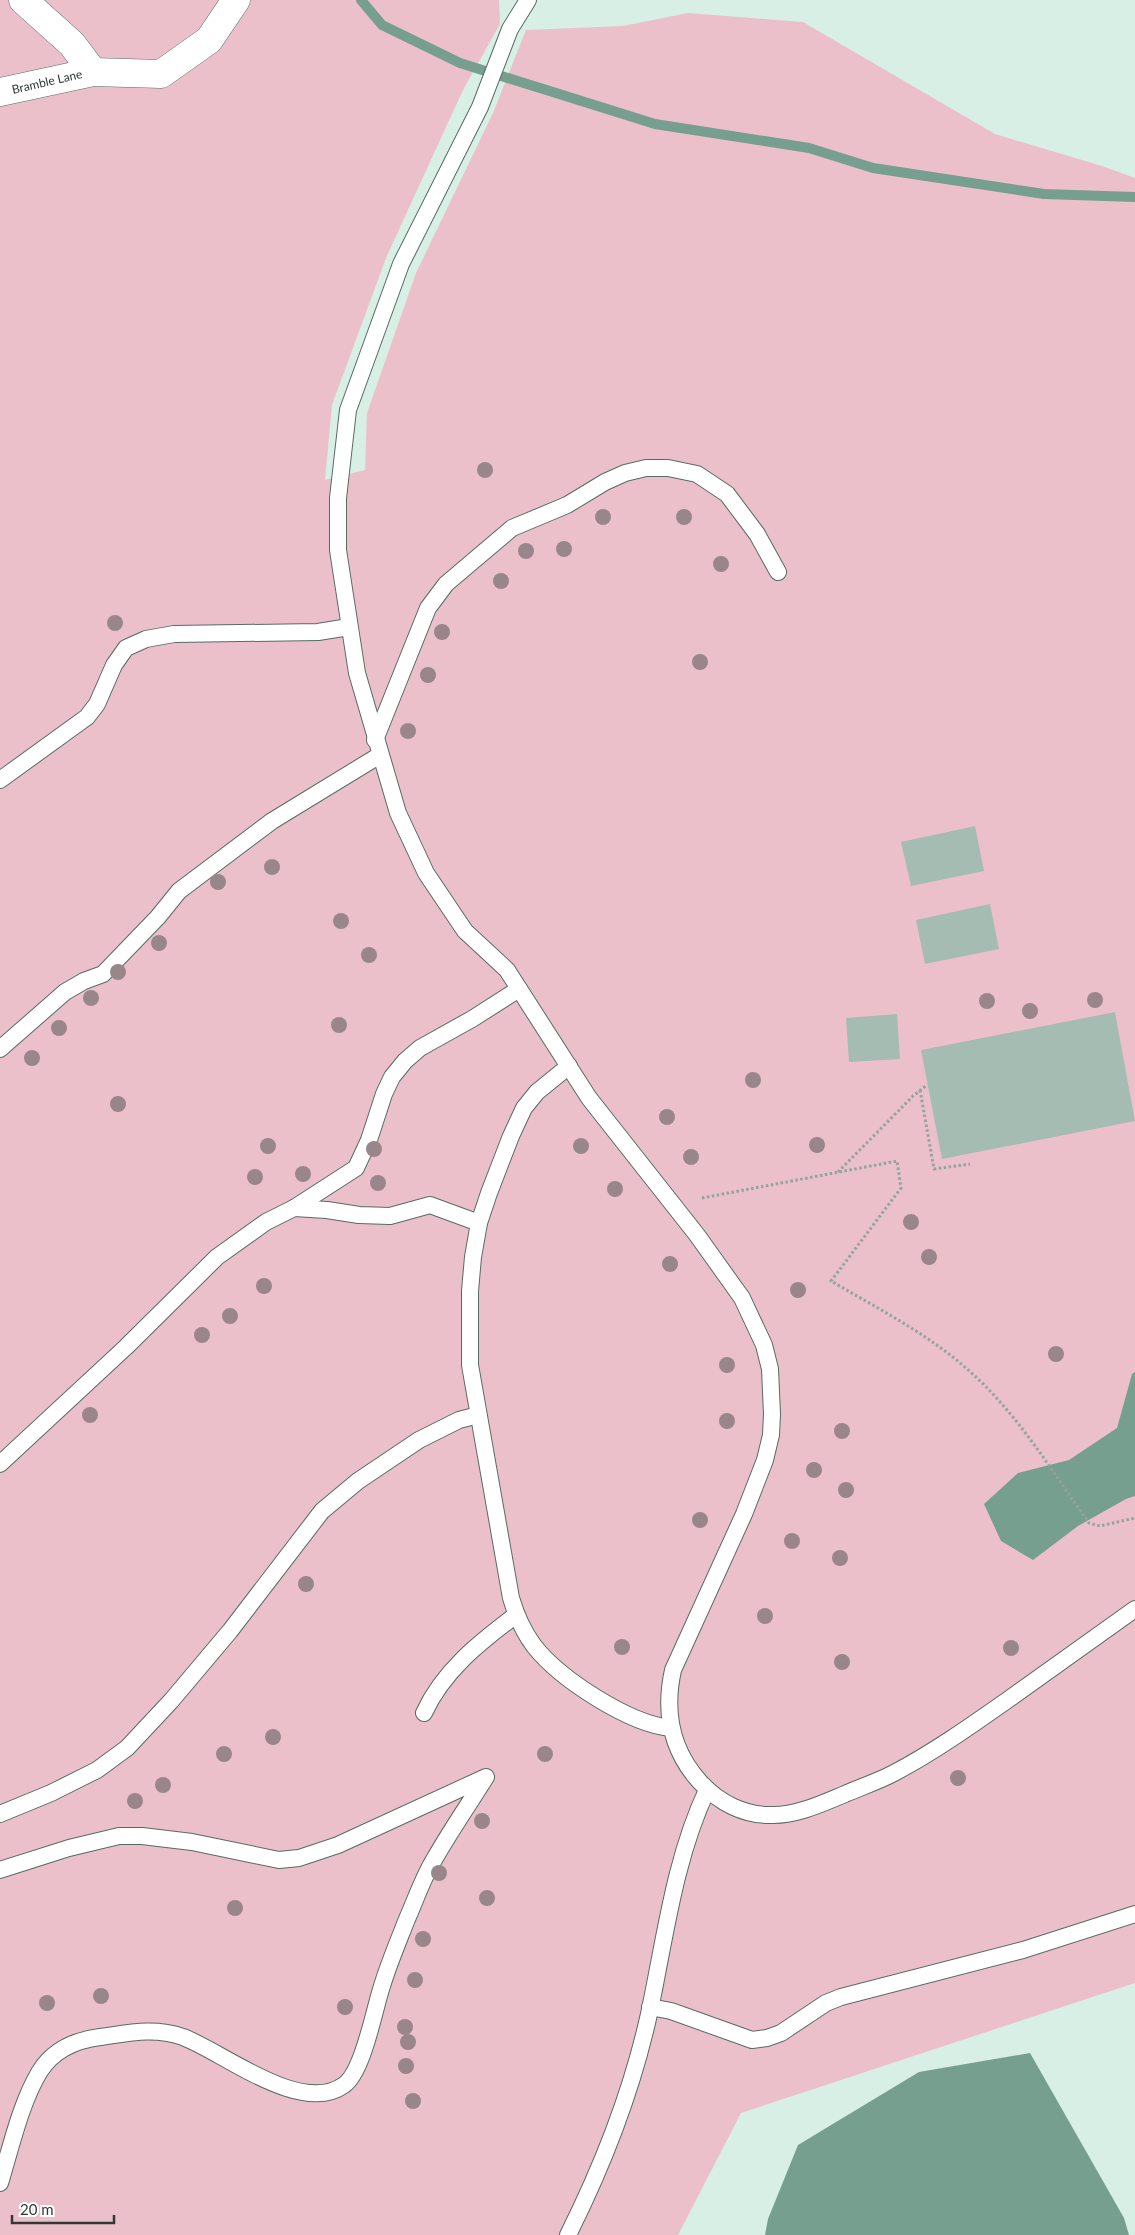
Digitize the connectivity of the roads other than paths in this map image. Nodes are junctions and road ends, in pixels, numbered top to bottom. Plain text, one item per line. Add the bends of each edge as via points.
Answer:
1 (23, 0) edge
2 (236, 0) edge
3 (528, 0) edge
4 (93, 72) junction
5 (0, 92) edge
6 (778, 572) dead end
7 (349, 627) junction
8 (377, 748) junction
9 (0, 780) edge
10 (519, 989) junction
11 (0, 1049) edge
12 (569, 1066) junction
13 (294, 1208) junction
14 (479, 1222) junction
15 (478, 1414) junction
16 (0, 1464) edge
17 (1135, 1609) edge
18 (516, 1616) junction
19 (424, 1713) dead end
20 (670, 1728) junction
21 (707, 1790) junction
22 (0, 1814) edge
23 (0, 1870) edge
24 (1135, 1914) edge
25 (650, 2007) junction
26 (0, 2183) edge
27 (568, 2235) edge

1 - 4 street, Bramble Lane via 72,44
2 - 4 street, Bramble Lane via 209,40 162,74
3 - 7 lane via 510,29 480,108 401,264 348,410 338,506 338,550
4 - 5 street, Bramble Lane
6 - 8 lane via 757,534 727,494 697,474 668,468 646,468 604,482 567,504 512,528 446,584 428,608
7 - 8 lane via 356,673
7 - 9 lane via 318,632 174,634 146,639 126,648 88,717
8 - 10 lane via 398,813 426,874 464,931 506,970
8 - 11 lane via 179,891 103,974 65,992
10 - 12 lane
10 - 13 lane via 420,1048 405,1061 392,1077 356,1168
12 - 14 lane via 537,1092 524,1108
12 - 20 lane via 742,1298 764,1345 770,1369 771,1435 765,1460 673,1670 668,1690
13 - 14 lane via 390,1216 430,1204
13 - 16 lane via 266,1222 218,1257
14 - 15 lane via 471,1274 470,1318 470,1365
15 - 18 lane
15 - 22 lane via 419,1440 358,1481 322,1511 220,1644 126,1748 97,1770
17 - 21 lane via 958,1735 885,1777 817,1806 788,1814 759,1814 737,1809
18 - 19 lane via 494,1631 448,1674
18 - 20 lane via 534,1647 570,1680 642,1722
20 - 21 lane via 687,1766
21 - 25 lane via 692,1820
23 - 26 lane via 118,1836 192,1842 279,1860 299,1858 338,1845 486,1777 434,1859 418,1891 385,1973 361,2059 345,2084 324,2093 296,2091 183,2037 163,2032 141,2030 77,2042 61,2049 40,2071 29,2092
24 - 25 lane via 1022,1950 841,1997 767,2038 752,2040 671,2011
25 - 27 lane via 615,2128 592,2188

